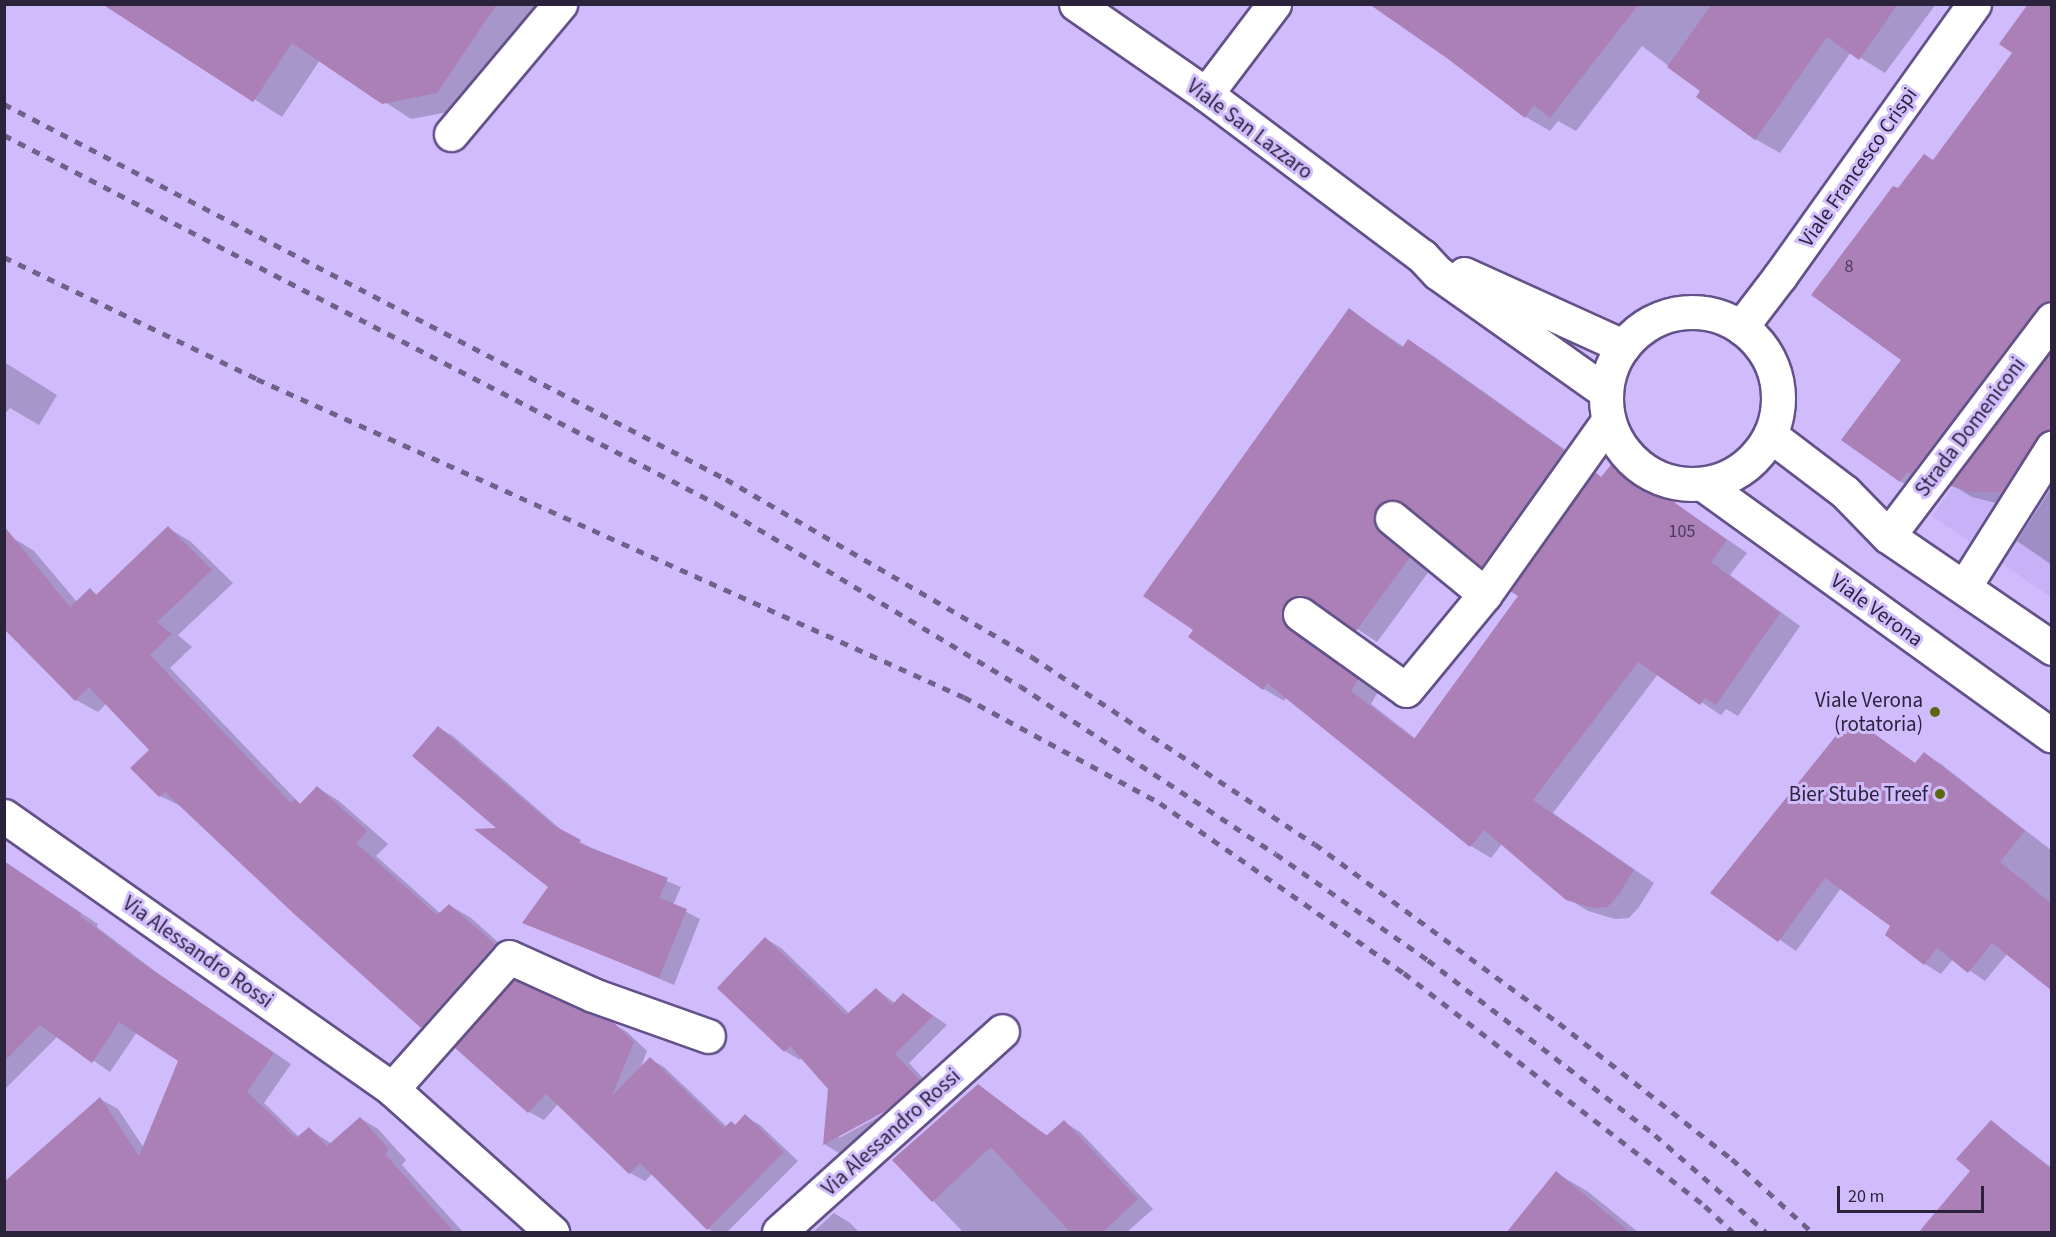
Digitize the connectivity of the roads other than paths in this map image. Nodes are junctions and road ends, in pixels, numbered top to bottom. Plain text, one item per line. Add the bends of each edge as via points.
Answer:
1 (560, 4) edge
2 (1076, 4) edge
3 (1274, 4) edge
4 (1974, 4) edge
5 (1206, 94) junction
6 (451, 134) dead end
7 (1422, 256) junction
8 (2052, 319) edge
9 (1741, 327) junction
10 (1623, 346) junction
11 (1607, 407) junction
12 (1770, 435) junction
13 (2052, 448) edge
14 (1703, 484) junction
15 (1392, 518) dead end
16 (1888, 536) junction
17 (1964, 586) junction
18 (1485, 594) junction
19 (1300, 614) dead end
20 (2052, 648) edge
21 (2052, 736) edge
22 (4, 816) edge
23 (1002, 1032) dead end
24 (708, 1036) dead end
25 (392, 1089) junction
26 (552, 1233) edge
27 (779, 1233) edge

1 - 6 street
2 - 5 street, Viale San Lazzaro
3 - 5 street
4 - 9 street, Viale Francesco Crispi
5 - 7 street, Viale San Lazzaro
7 - 10 street, Viale San Lazzaro
7 - 11 street, Viale San Lazzaro via 1438,273
8 - 16 street, Strada Domeniconi
9 - 10 street via 1725,318 1687,312 1651,322
9 - 12 street via 1766,354 1777,382 1776,413
10 - 11 street via 1614,361
11 - 14 street via 1618,443 1634,462 1672,482
11 - 18 street
12 - 14 street via 1746,465
12 - 16 street via 1845,492
13 - 17 street
14 - 21 street, Viale Verona
15 - 18 street
16 - 17 street
17 - 20 street
18 - 19 street via 1406,690
22 - 25 street, Via Alessandro Rossi
23 - 27 street, Via Alessandro Rossi
24 - 25 street via 593,995 509,957
25 - 26 street, Via Alessandro Rossi

